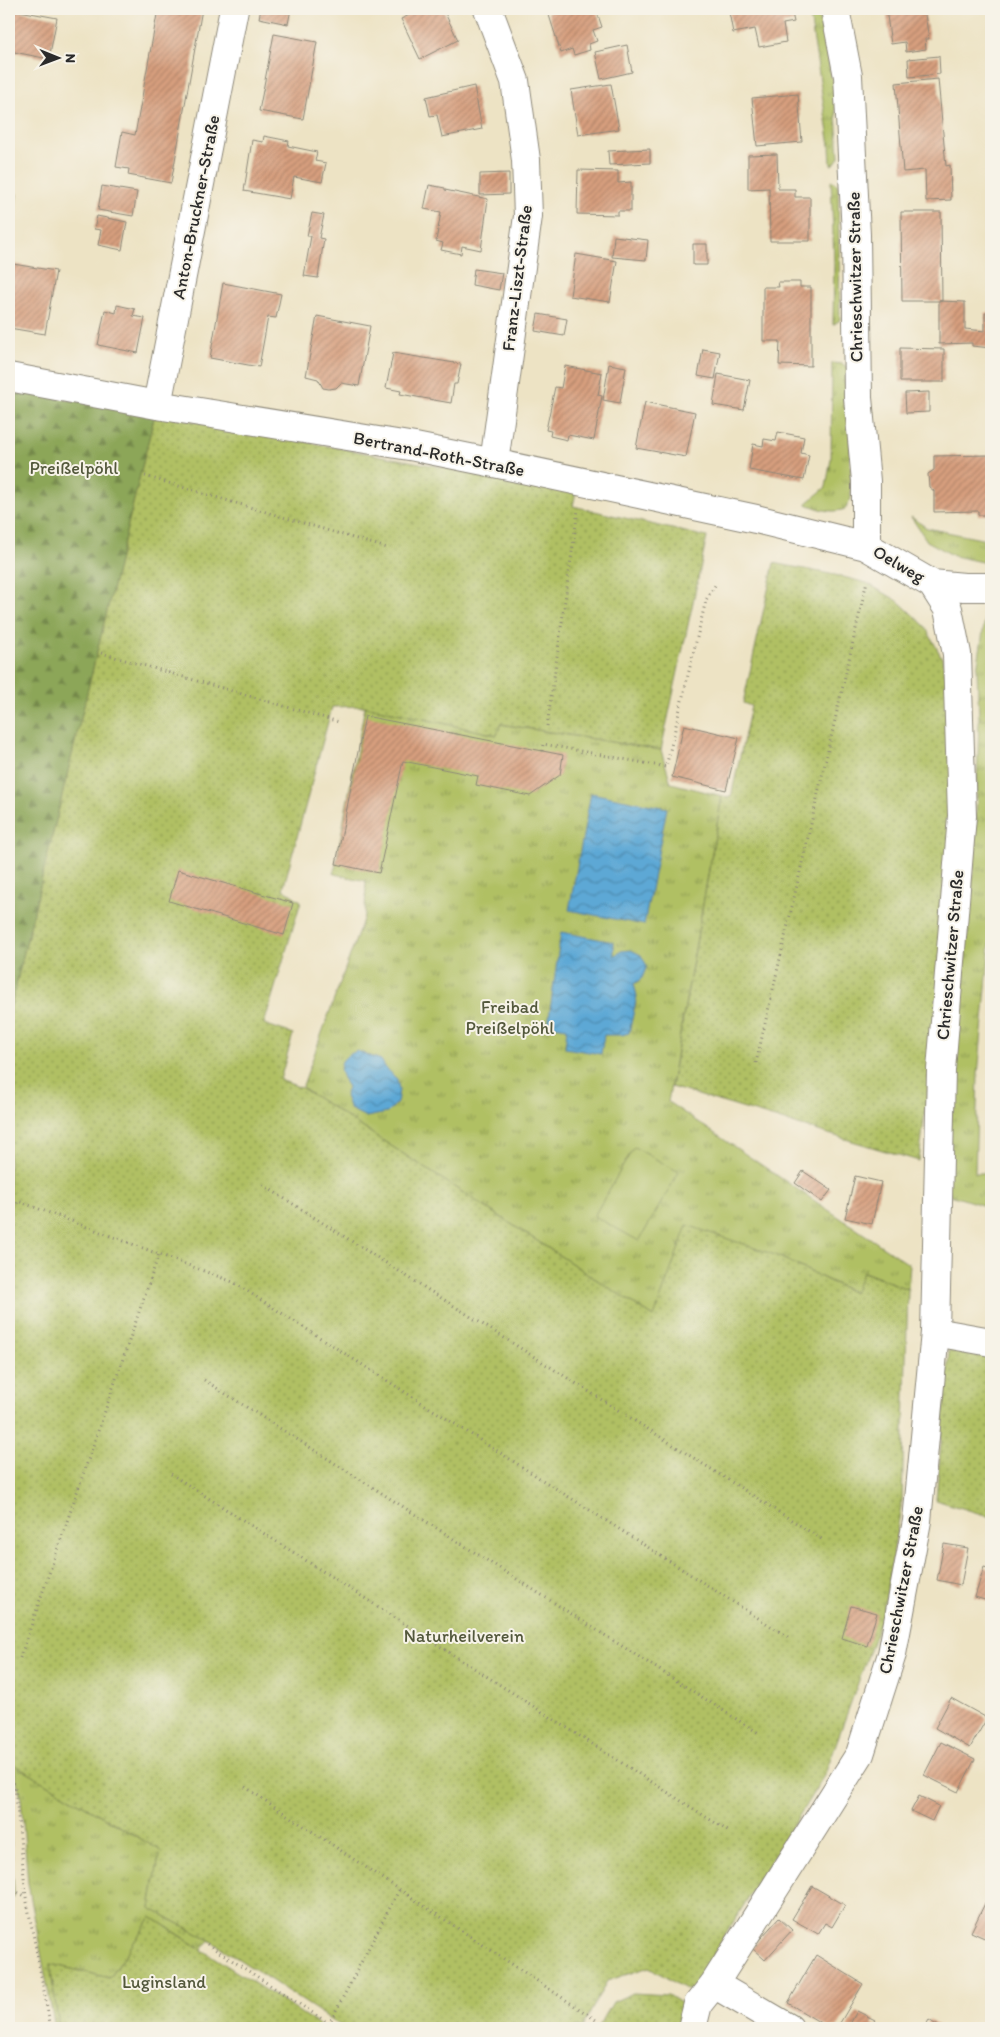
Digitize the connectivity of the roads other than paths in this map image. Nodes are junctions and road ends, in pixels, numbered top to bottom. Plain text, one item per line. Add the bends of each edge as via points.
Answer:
1 (234, 9) edge
2 (488, 9) edge
3 (835, 9) edge
4 (9, 377) edge
5 (157, 405) junction
6 (494, 463) junction
7 (866, 546) junction
8 (932, 584) junction
9 (991, 587) edge
10 (936, 1332) junction
11 (991, 1342) edge
12 (714, 1984) junction
13 (692, 2028) edge
14 (789, 2028) edge

1 - 5 street, Anton-Bruckner-Straße
2 - 6 street, Franz-Liszt-Straße via 515,81 526,160 528,216
3 - 7 street, Chrieschwitzer Straße via 848,86 856,235 858,398 866,481
4 - 5 street, Bertrand-Roth-Straße
5 - 6 street, Bertrand-Roth-Straße
6 - 7 street, Bertrand-Roth-Straße
7 - 8 street, Oelweg
8 - 9 street, Oelweg
8 - 10 street, Chrieschwitzer Straße via 948,609 957,654 962,816 941,1070
10 - 11 street
10 - 12 street, Chrieschwitzer Straße via 917,1520 892,1654 860,1754
12 - 13 street, Chrieschwitzer Straße via 698,2004
12 - 14 street

